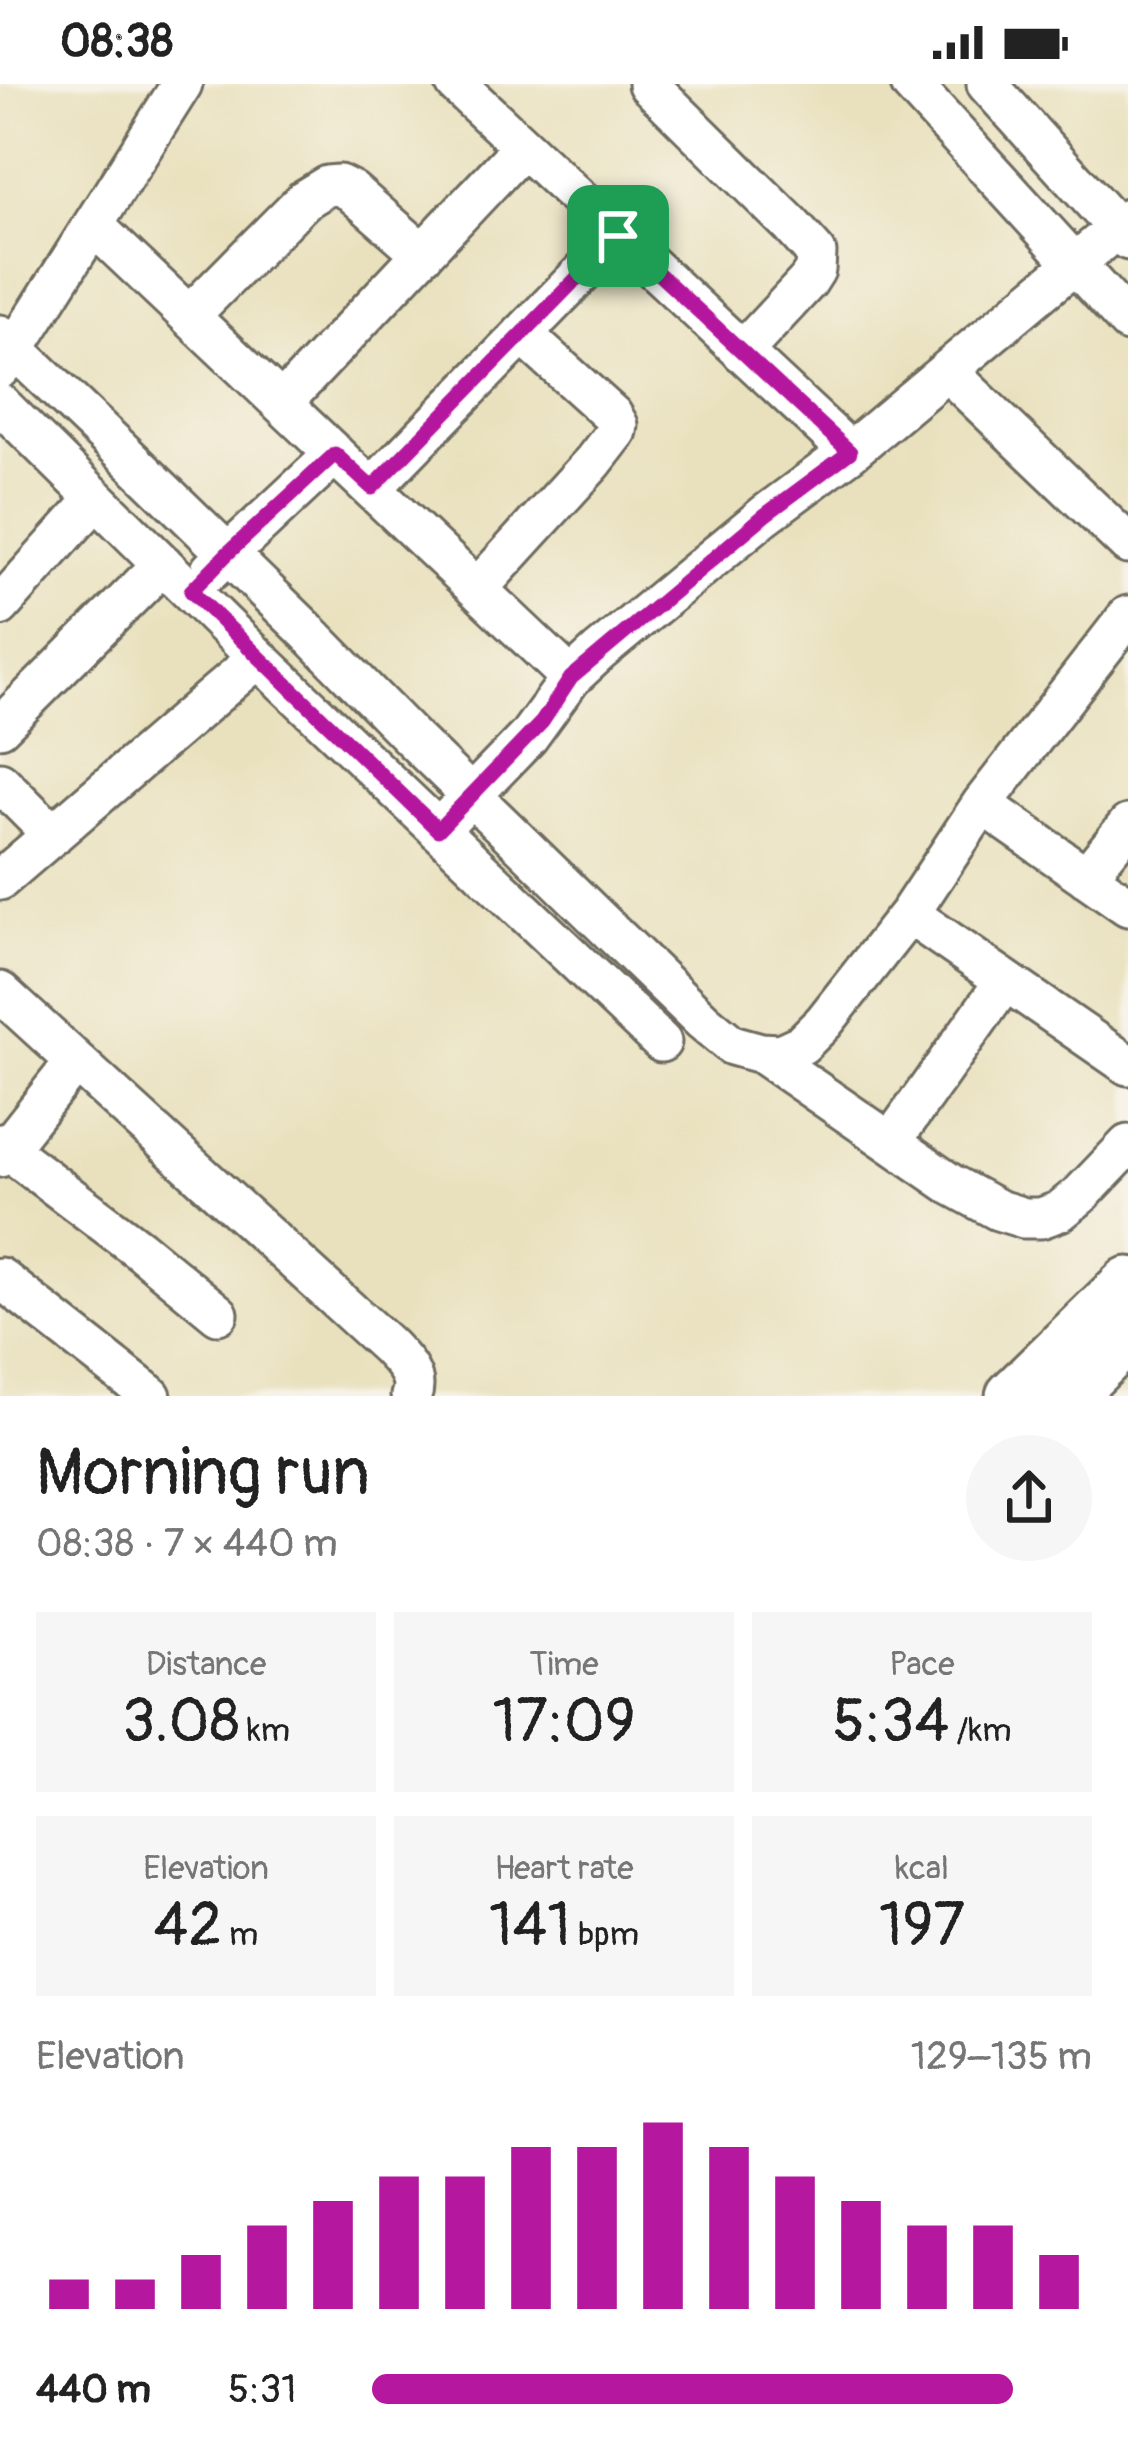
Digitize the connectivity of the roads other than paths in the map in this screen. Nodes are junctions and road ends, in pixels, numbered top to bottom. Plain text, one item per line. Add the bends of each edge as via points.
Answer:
1 (182, 84) edge
2 (456, 84) edge
3 (648, 84) edge
4 (911, 84) edge
5 (987, 84) edge
6 (523, 147) junction
7 (93, 225) junction
8 (1124, 229) edge
9 (618, 236) junction
10 (423, 254) junction
11 (1076, 265) junction
12 (189, 316) junction
13 (1128, 322) edge
14 (522, 334) junction
15 (5, 351) edge
16 (742, 352) junction
17 (947, 371) junction
18 (0, 404) edge
19 (282, 404) junction
20 (850, 452) junction
21 (335, 454) junction
22 (372, 488) junction
23 (94, 500) junction
24 (1128, 544) edge
25 (227, 554) junction
26 (177, 578) junction
27 (478, 588) junction
28 (0, 606) edge
29 (1128, 616) edge
30 (258, 658) junction
31 (571, 678) junction
32 (0, 727) edge
33 (0, 782) edge
34 (471, 796) junction
35 (982, 804) junction
36 (1128, 826) edge
37 (438, 830) junction
38 (53, 835) junction
39 (1086, 877) junction
40 (0, 880) edge
41 (1128, 906) edge
42 (909, 914) junction
43 (1005, 981) junction
44 (0, 992) edge
45 (661, 1042) dead end
46 (761, 1053) junction
47 (75, 1062) junction
48 (1128, 1065) edge
49 (891, 1142) junction
50 (1128, 1145) edge
51 (2, 1150) edge
52 (0, 1278) edge
53 (1128, 1283) edge
54 (218, 1314) dead end
55 (1128, 1337) edge
56 (151, 1396) edge
57 (411, 1396) edge
58 (1012, 1396) edge
59 (1068, 1396) edge

1 - 7 street
2 - 6 street
3 - 16 street via 816,253 808,281
4 - 11 street
5 - 8 street
6 - 9 street
6 - 10 street
7 - 12 street
7 - 15 street
8 - 11 street
9 - 14 street
9 - 16 street
10 - 12 street via 351,190 327,186
10 - 19 street
11 - 13 street
11 - 17 street
12 - 19 street
14 - 22 street
14 - 27 street via 612,415 617,431
15 - 25 street via 127,454
16 - 20 street
17 - 20 street
17 - 24 street
18 - 23 street
19 - 21 street
20 - 31 street
21 - 22 street
21 - 25 street
22 - 27 street
23 - 26 street
23 - 28 street
25 - 26 street
25 - 34 street
26 - 30 street
26 - 32 street
27 - 31 street
29 - 35 street
30 - 37 street
30 - 38 street
31 - 34 street via 542,722
33 - 38 street
34 - 37 street
34 - 46 street via 704,1021 732,1045
35 - 39 street
35 - 42 street
36 - 39 street
37 - 45 street
38 - 40 street
39 - 41 street
42 - 43 street
42 - 46 street via 802,1044
43 - 48 street
43 - 49 street
44 - 47 street
46 - 49 street
47 - 51 street
47 - 57 street via 388,1346 413,1378
49 - 50 street via 998,1210 1024,1217 1060,1211
51 - 54 street
52 - 56 street
53 - 58 main road
55 - 59 main road

